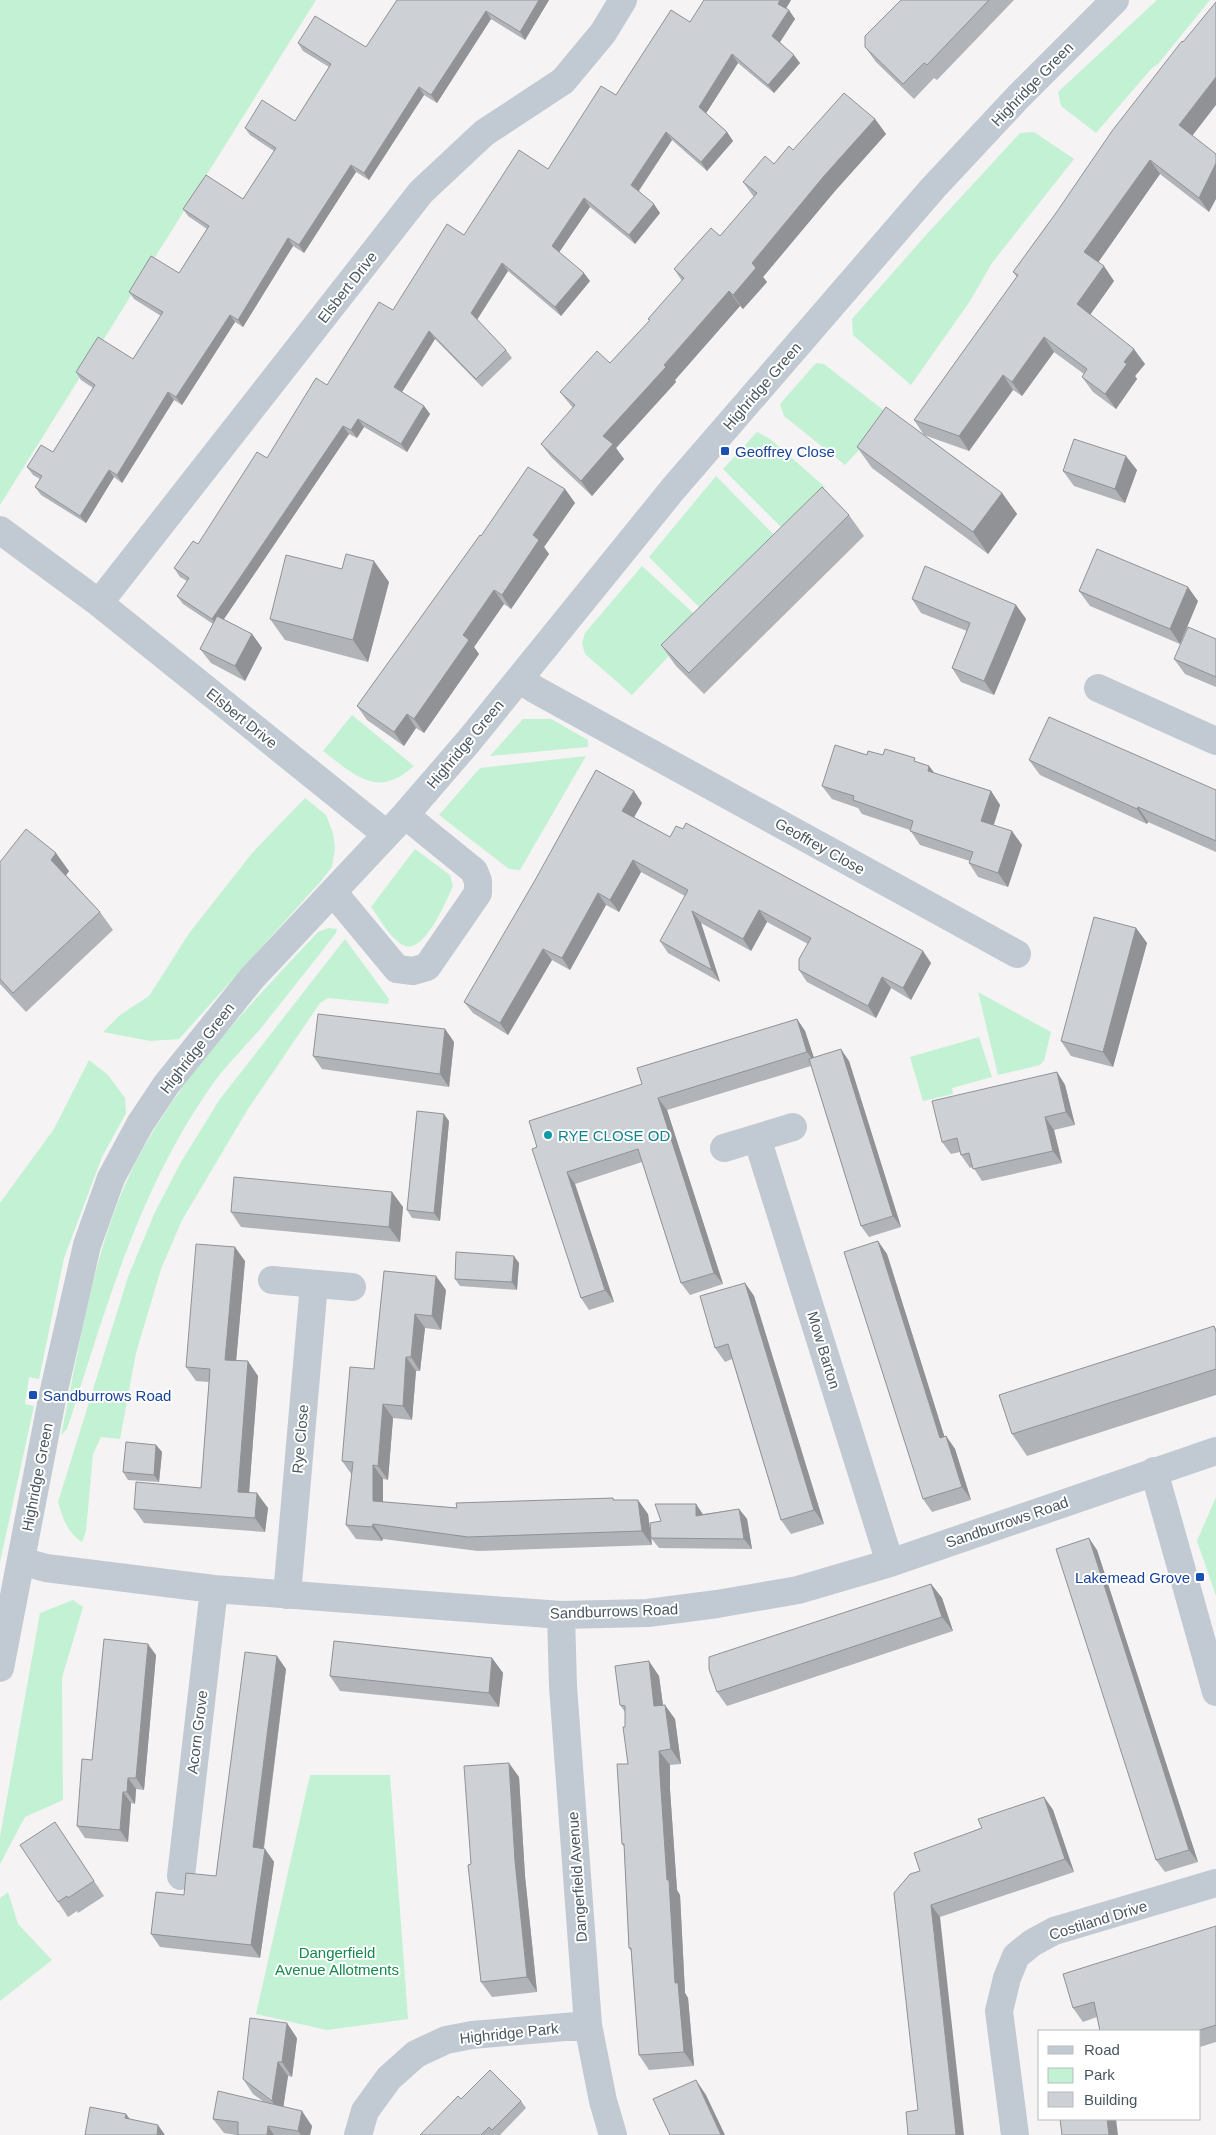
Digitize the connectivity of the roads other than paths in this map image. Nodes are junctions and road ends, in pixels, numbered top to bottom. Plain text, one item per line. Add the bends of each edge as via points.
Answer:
1 (623, 0) edge
2 (1115, 0) edge
3 (0, 530) edge
4 (99, 603) junction
5 (519, 679) junction
6 (1098, 688) dead end
7 (1216, 741) edge
8 (404, 815) junction
9 (386, 834) junction
10 (333, 892) junction
11 (1017, 954) dead end
12 (793, 1127) dead end
13 (757, 1138) junction
14 (724, 1148) dead end
15 (272, 1280) dead end
16 (314, 1284) junction
17 (352, 1287) dead end
18 (1216, 1451) edge
19 (1154, 1471) junction
20 (21, 1561) junction
21 (890, 1563) junction
22 (214, 1588) junction
23 (7, 1593) edge
24 (287, 1595) junction
25 (561, 1616) junction
26 (0, 1668) edge
27 (1216, 1692) edge
28 (181, 1876) dead end
29 (1216, 1883) edge
30 (588, 2025) junction
31 (358, 2135) edge
32 (613, 2135) edge
33 (1015, 2135) edge

1 - 4 street, Elsbert Drive via 603,33 563,80 484,133 421,192
2 - 5 street, Highridge Green via 933,188 673,489
3 - 4 street, Elsbert Drive
4 - 9 street, Elsbert Drive
5 - 8 street, Highridge Green
5 - 11 street, Geoffrey Close
6 - 7 street
8 - 9 street, Highridge Green
8 - 10 street via 474,871 478,881 478,892 427,967 397,969
9 - 10 street, Highridge Green
10 - 20 street, Highridge Green via 252,978 171,1080 140,1124 111,1178 87,1245 52,1399
12 - 13 street
13 - 14 street
13 - 21 street, Mow Barton
15 - 16 street
16 - 17 street
16 - 24 street, Rye Close
18 - 19 street, Sandburrows Road
19 - 21 street, Sandburrows Road
19 - 27 street
20 - 22 street, Sandburrows Road via 46,1568
20 - 23 street, Highridge Green
21 - 25 street, Sandburrows Road via 798,1590 717,1604 648,1613
22 - 24 street, Sandburrows Road
22 - 28 street, Acorn Grove
23 - 26 street, Highridge Green
24 - 25 street, Sandburrows Road
25 - 30 street, Dangerfield Avenue via 563,1686
29 - 33 street, Costiland Drive via 1054,1932 1016,1956 999,2011
30 - 31 street, Highridge Park via 472,2035 446,2040 416,2054 389,2078 365,2111
30 - 32 street, Dangerfield Avenue

